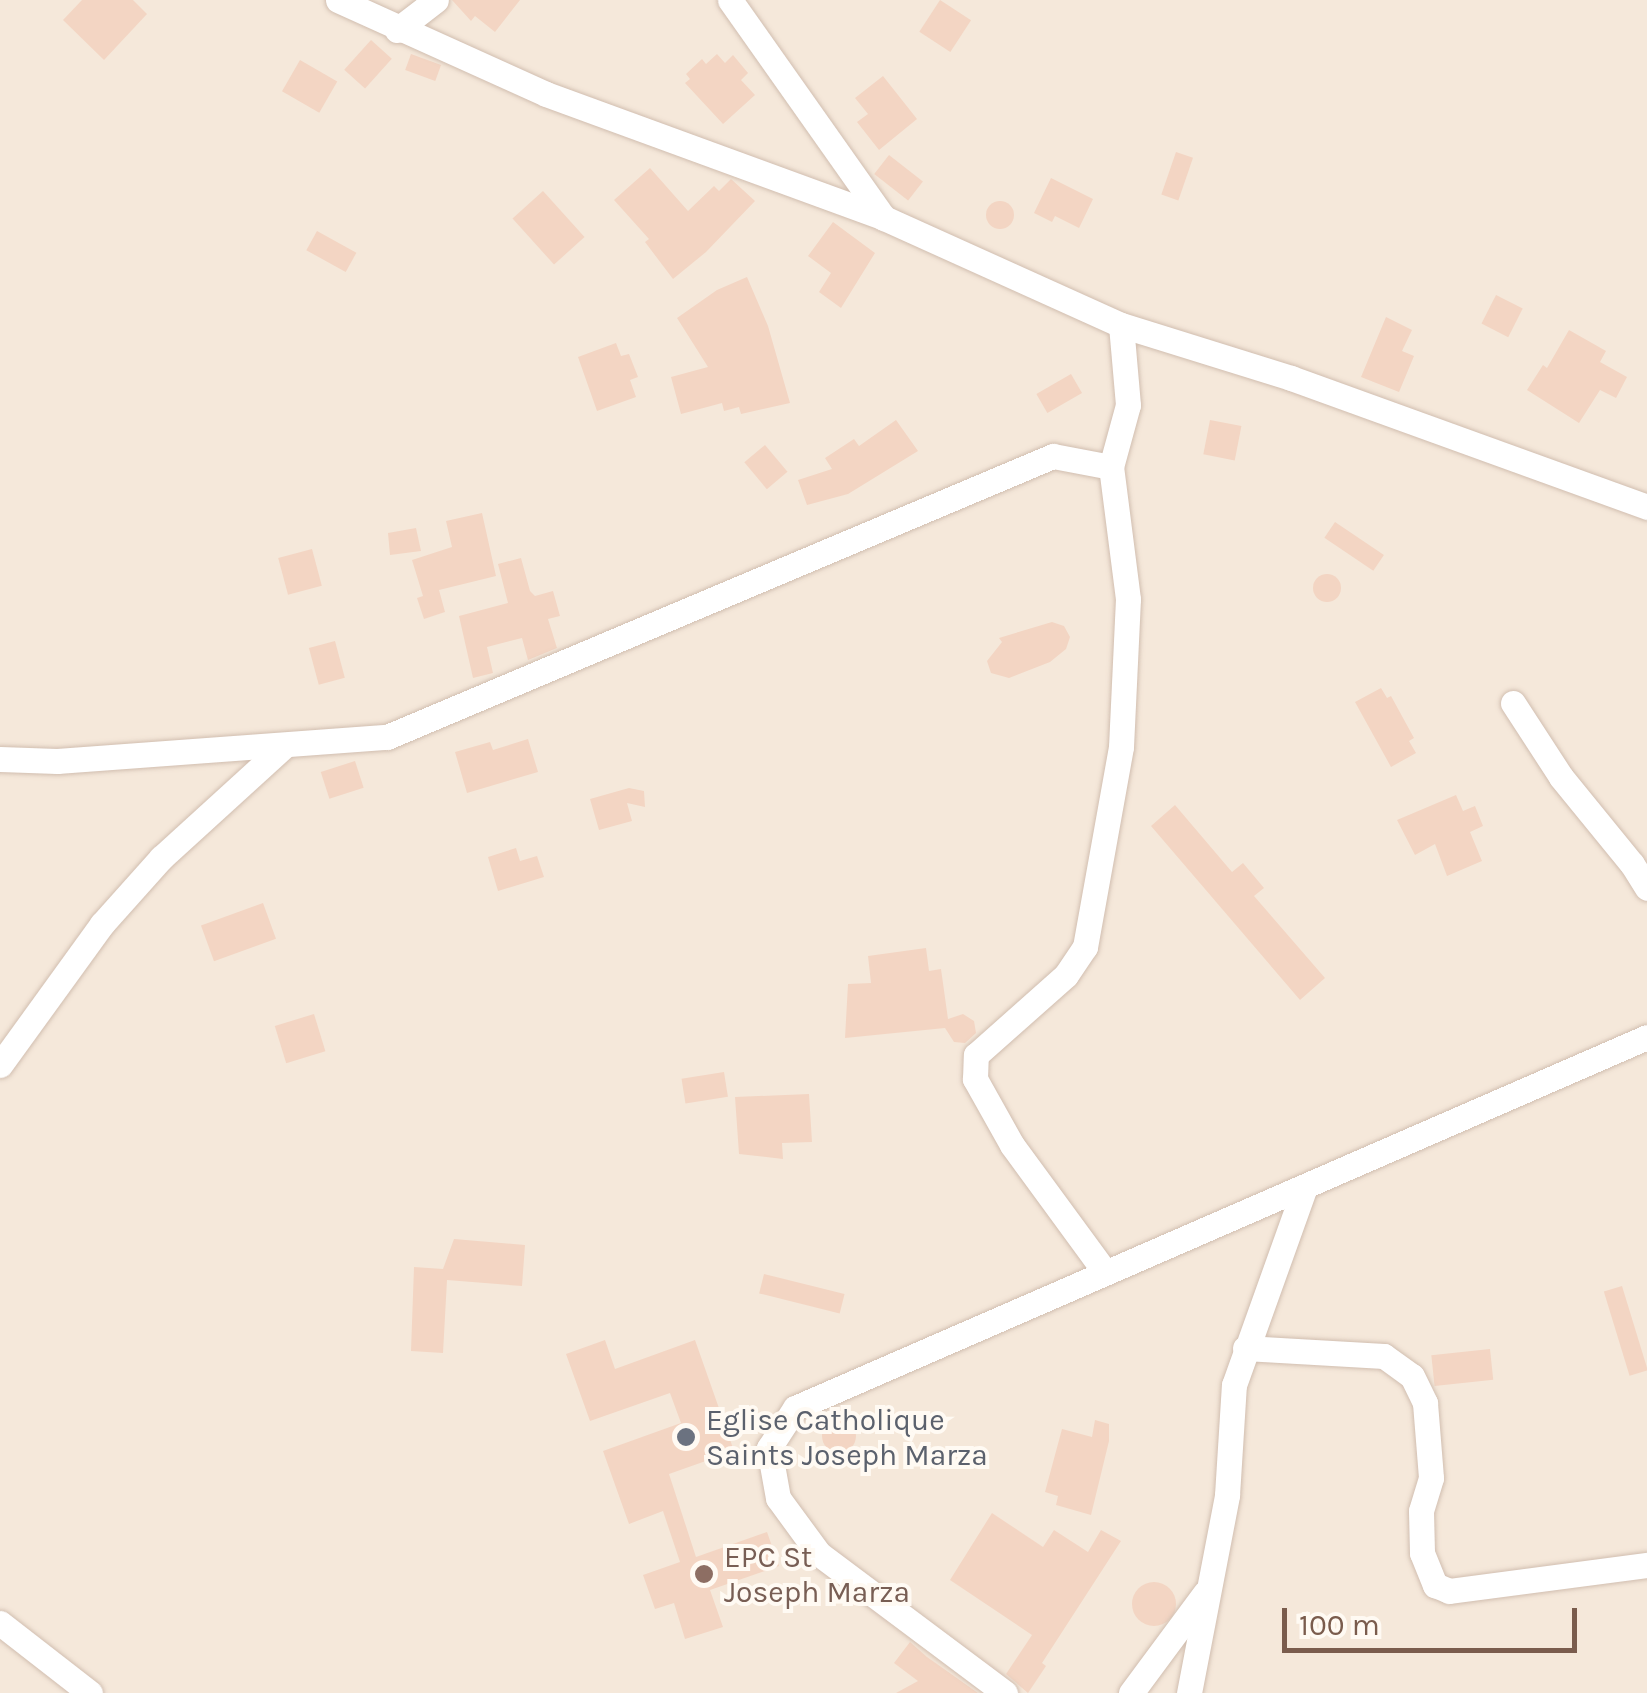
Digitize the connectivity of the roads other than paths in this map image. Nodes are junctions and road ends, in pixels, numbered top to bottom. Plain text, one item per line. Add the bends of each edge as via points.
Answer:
1 (338, 0) edge
2 (436, 0) edge
3 (730, 0) edge
4 (397, 30) junction
5 (884, 218) junction
6 (1122, 325) junction
7 (1111, 467) junction
8 (1647, 507) edge
9 (1512, 702) dead end
10 (283, 747) junction
11 (0, 759) edge
12 (1647, 888) edge
13 (1647, 1037) edge
14 (0, 1065) edge
15 (1304, 1187) junction
16 (1105, 1272) junction
17 (1245, 1348) junction
18 (1647, 1565) edge
19 (1212, 1585) junction
20 (0, 1622) edge
21 (90, 1693) edge
22 (1004, 1693) edge
23 (1131, 1693) edge
24 (1188, 1693) edge

1 - 4 street
2 - 4 street
3 - 5 street
4 - 5 street via 546,94
5 - 6 street
6 - 7 street via 1128,405
6 - 8 street via 1291,378
7 - 10 street via 1053,456 445,716 387,737
7 - 16 street via 1128,599 1122,747 1085,947 1066,975 976,1055 975,1079 1012,1145
9 - 12 street via 1560,777
10 - 11 street
10 - 14 street via 161,858 102,924
13 - 15 street
15 - 16 street
15 - 17 street
16 - 22 street via 795,1408 769,1448 778,1498 819,1554
17 - 18 street via 1384,1356 1412,1376 1425,1403 1431,1478 1421,1511 1422,1552 1435,1585 1449,1591
17 - 19 street via 1234,1385 1227,1495
19 - 23 street
19 - 24 street
20 - 21 street

